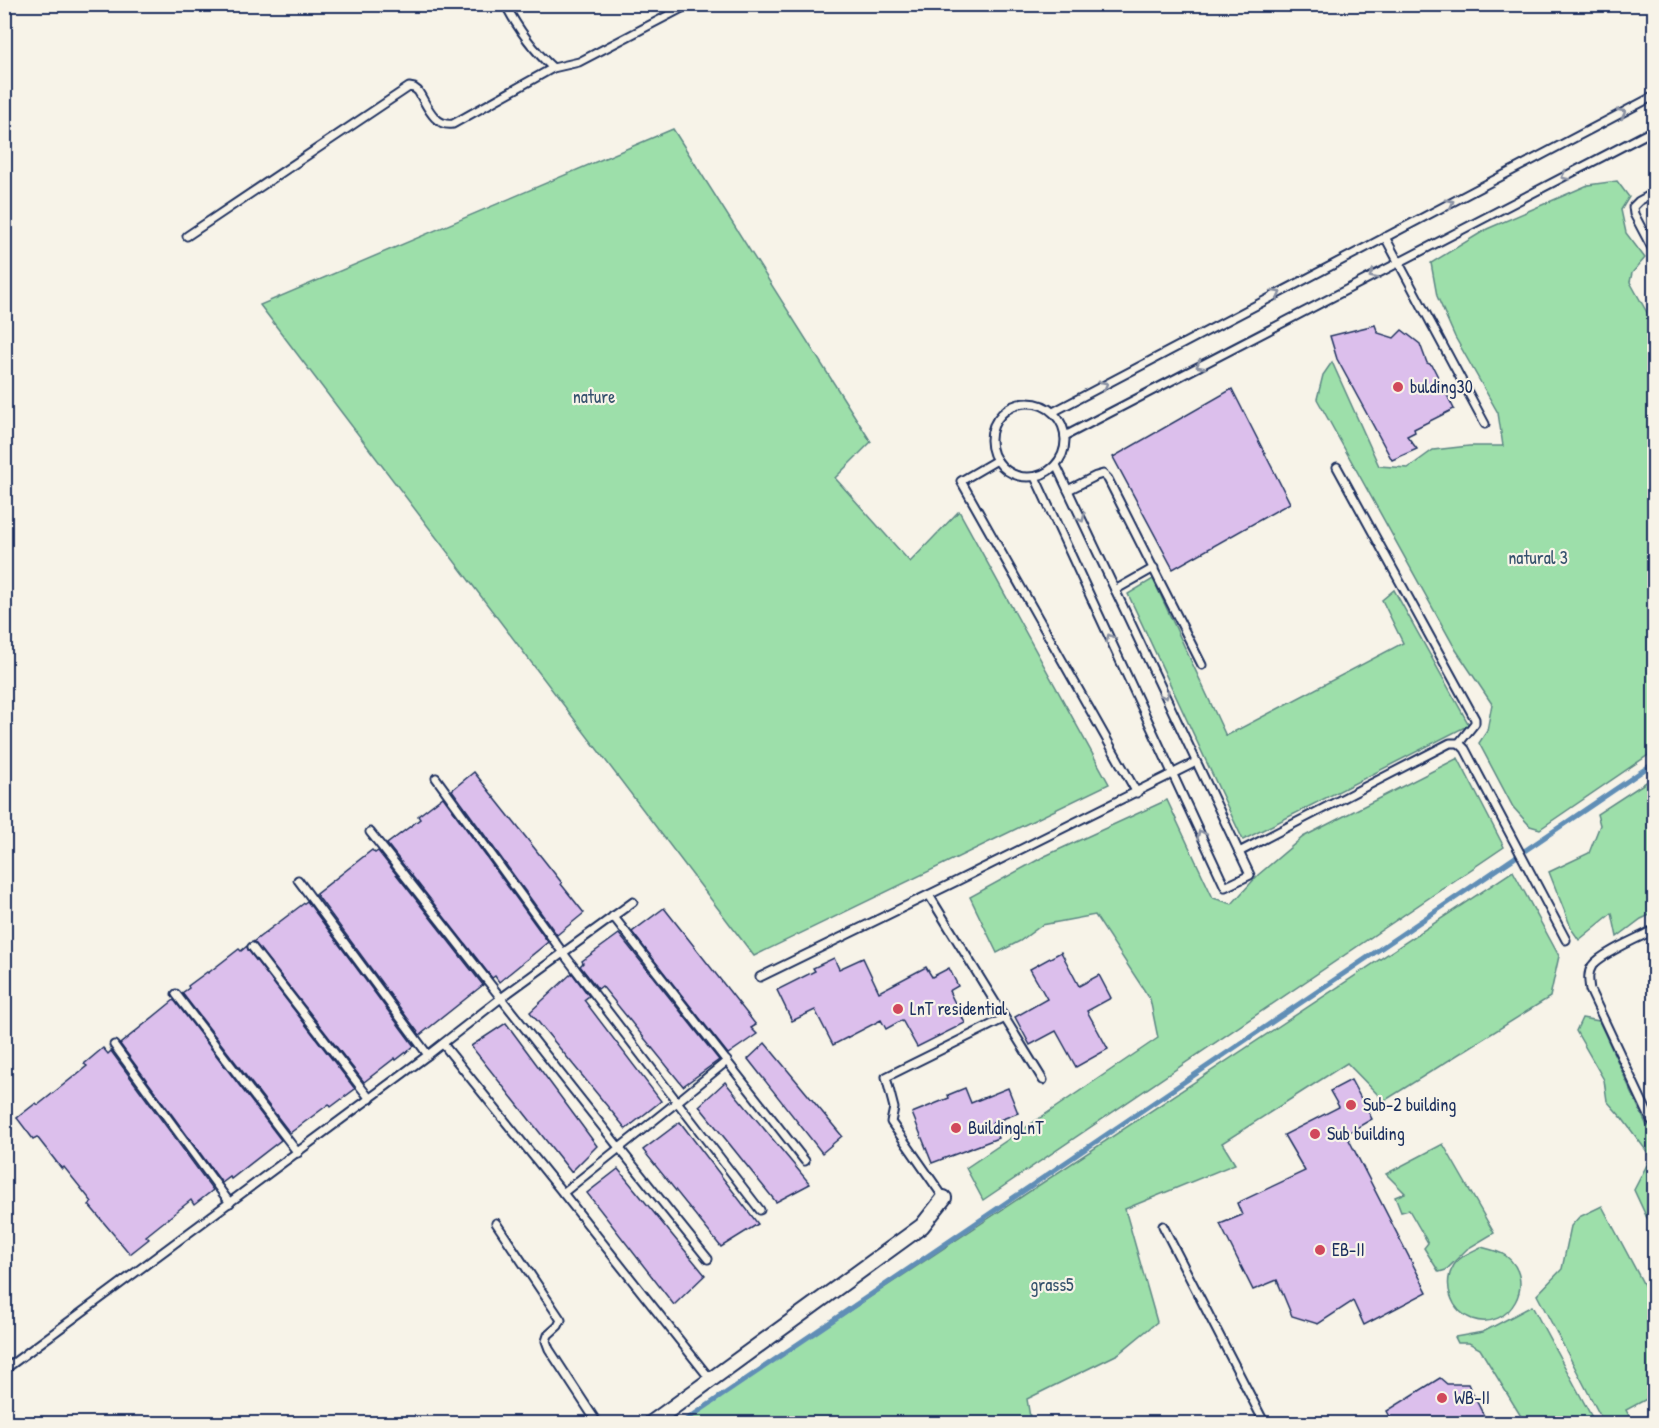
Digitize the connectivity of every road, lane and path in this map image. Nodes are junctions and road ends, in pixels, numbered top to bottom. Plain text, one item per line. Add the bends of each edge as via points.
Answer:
1 (506, 4) edge
2 (690, 4) edge
3 (553, 68) junction
4 (1654, 96) edge
5 (1654, 130) edge
6 (1654, 193) edge
7 (187, 236) dead end
8 (1385, 237) junction
9 (1654, 252) edge
10 (1398, 262) junction
11 (1053, 412) junction
12 (1485, 424) dead end
13 (1065, 436) junction
14 (997, 460) junction
15 (1056, 465) junction
16 (1337, 467) dead end
17 (1035, 477) junction
18 (1068, 490) junction
19 (1154, 568) junction
20 (1115, 590) junction
21 (1202, 665) dead end
22 (1459, 743) junction
23 (1196, 762) junction
24 (1173, 775) junction
25 (435, 778) dead end
26 (1137, 792) junction
27 (370, 832) dead end
28 (1239, 852) junction
29 (298, 880) dead end
30 (929, 895) junction
31 (633, 902) dead end
32 (613, 916) junction
33 (1654, 930) edge
34 (1566, 940) dead end
35 (252, 948) dead end
36 (563, 953) junction
37 (760, 977) dead end
38 (176, 994) dead end
39 (501, 998) junction
40 (1005, 1018) junction
41 (443, 1044) junction
42 (114, 1045) dead end
43 (428, 1055) junction
44 (727, 1061) junction
45 (1043, 1080) dead end
46 (370, 1099) junction
47 (677, 1102) junction
48 (1651, 1120) dead end
49 (618, 1149) junction
50 (298, 1153) junction
51 (805, 1161) dead end
52 (563, 1192) junction
53 (944, 1198) joint
54 (230, 1203) junction
55 (760, 1210) dead end
56 (496, 1223) dead end
57 (1163, 1227) dead end
58 (708, 1259) dead end
59 (4, 1370) edge
60 (711, 1380) junction
61 (598, 1424) edge
62 (650, 1424) edge
63 (1265, 1424) edge

1 - 3 lane via 536,53
2 - 3 lane via 579,62
3 - 7 lane via 453,124 436,121 418,91 409,87
8 -> 4 lane
5 -> 10 lane
6 - 9 lane via 1639,201 1634,214
8 - 10 lane
11 -> 8 lane
10 - 12 lane
10 -> 13 lane
11 - 13 lane
11 - 14 lane via 1031,403 1009,408 999,417 990,441
13 - 15 lane via 1063,455
14 - 17 lane via 1010,473
14 - 26 lane via 961,481
15 - 17 lane
15 - 18 lane
16 - 22 lane via 1475,719 1474,726
24 -> 17 lane
18 - 19 lane via 1103,474
18 -> 20 lane
19 - 20 lane
19 - 21 lane
20 -> 23 lane
22 - 28 lane via 1450,743
22 - 34 lane
23 - 24 lane
23 - 28 lane
24 - 26 lane
28 -> 24 lane via 1250,875 1225,887
25 - 36 lane
26 - 30 lane
27 - 39 lane
29 - 43 lane
30 - 37 lane
30 - 40 lane
31 - 32 lane
32 - 36 lane
32 - 44 lane
33 - 48 lane via 1601,957 1588,978 1590,990
35 - 46 lane
36 - 39 lane
36 - 47 lane
38 - 50 lane
39 - 41 lane
39 - 49 lane
40 - 45 lane
40 - 53 lane via 886,1077 894,1108 891,1122
41 - 43 lane
41 - 52 lane
42 - 54 lane
43 - 46 lane
44 - 47 lane
44 - 51 lane
46 - 50 lane
47 - 49 lane
47 - 55 lane
49 - 52 lane
49 - 58 lane
50 - 54 lane
52 - 60 lane
53 - 60 street via 922,1226
54 - 59 lane
56 - 61 lane via 561,1320 546,1341
57 - 63 lane
60 - 62 street

